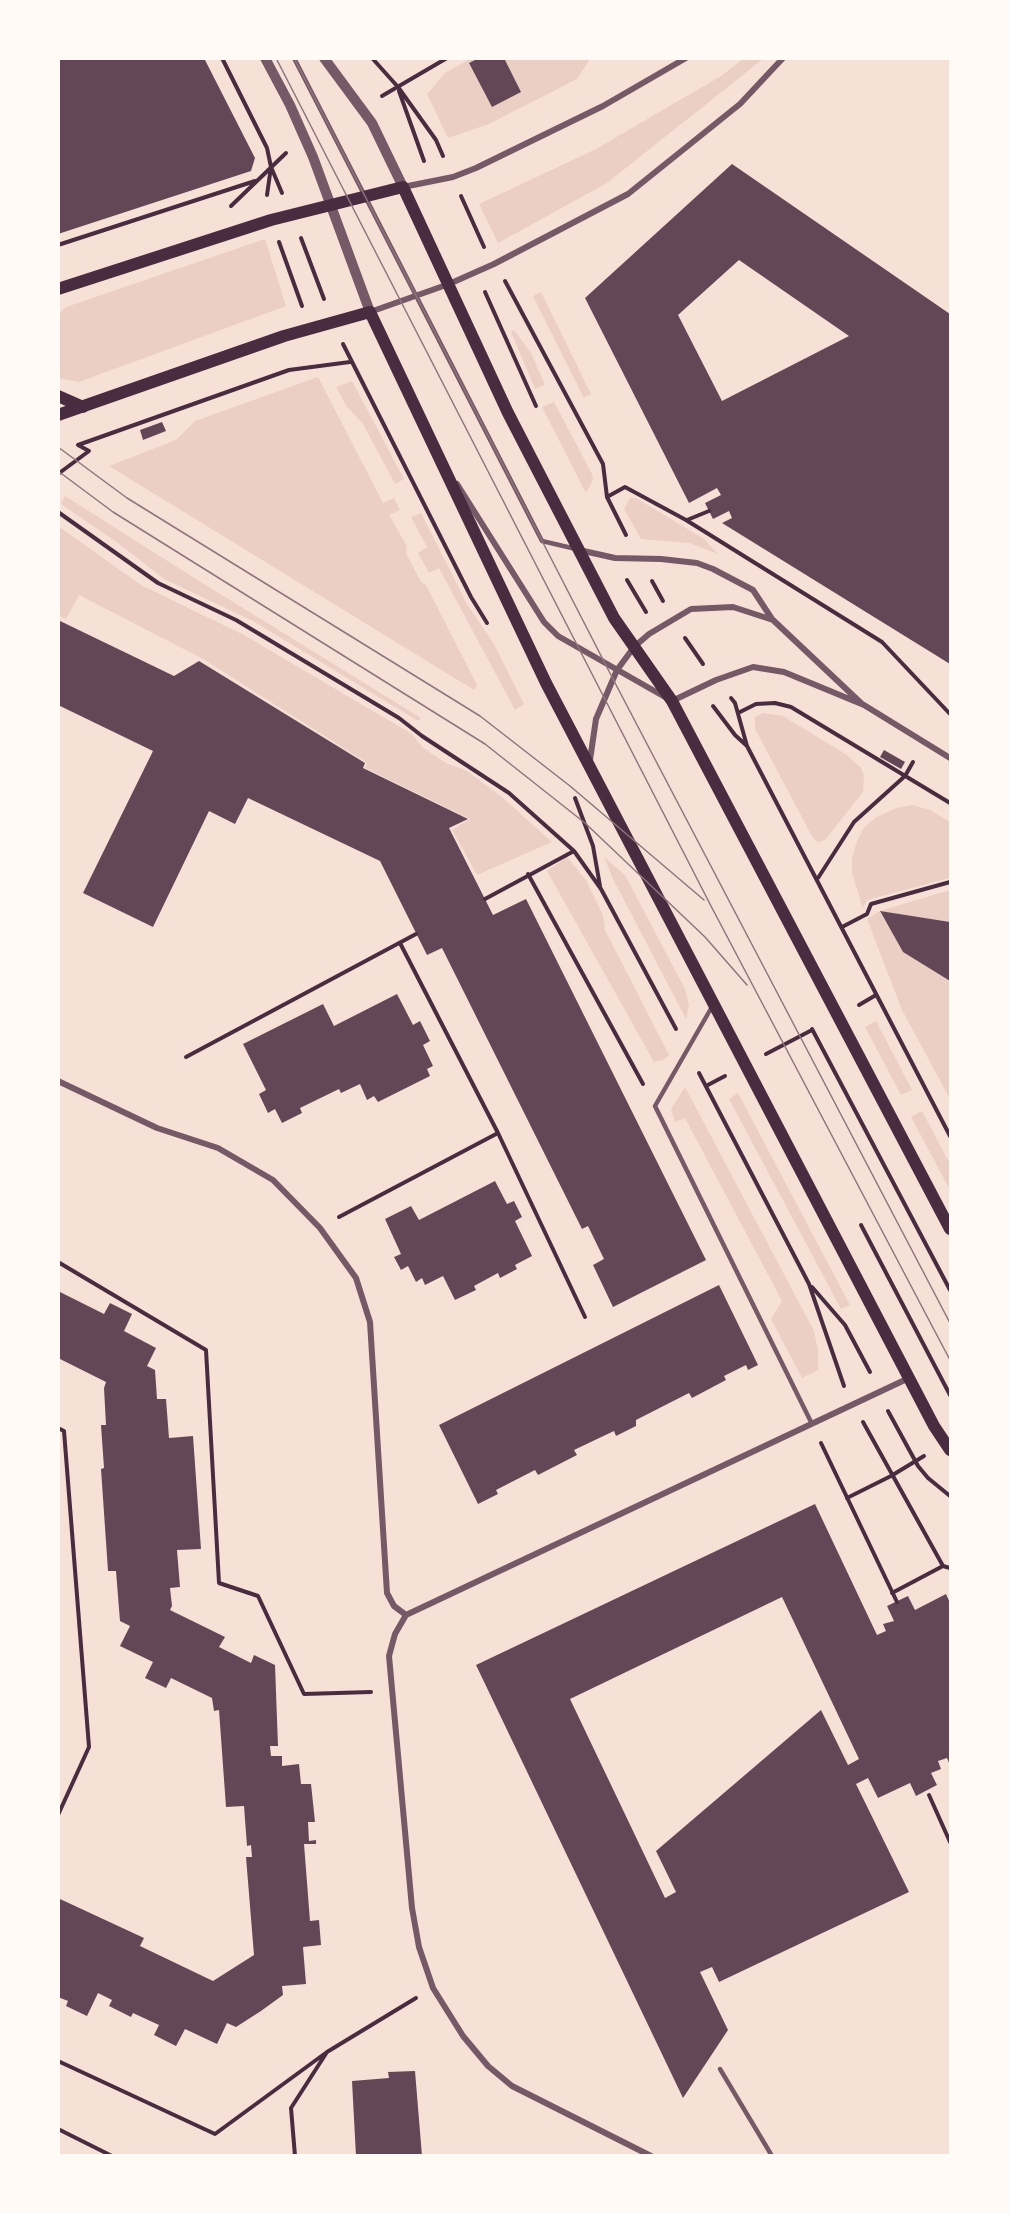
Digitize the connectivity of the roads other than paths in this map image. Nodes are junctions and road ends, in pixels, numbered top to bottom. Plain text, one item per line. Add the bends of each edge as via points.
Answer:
1 (265, 58) edge
2 (294, 58) edge
3 (324, 58) edge
4 (686, 58) edge
5 (783, 58) edge
6 (403, 187) junction
7 (362, 196) junction
8 (332, 205) junction
9 (449, 284) junction
10 (58, 289) edge
11 (417, 295) junction
12 (370, 312) junction
13 (58, 396) edge
14 (83, 407) junction
15 (58, 415) edge
16 (441, 458) junction
17 (579, 550) junction
18 (773, 620) junction
19 (634, 647) junction
20 (617, 670) junction
21 (672, 701) junction
22 (864, 705) junction
23 (951, 758) edge
24 (589, 764) junction
25 (714, 1004) junction
26 (58, 1081) edge
27 (951, 1229) edge
28 (909, 1378) junction
29 (812, 1424) junction
30 (951, 1450) edge
31 (405, 1614) junction
32 (720, 2069) dead end
33 (651, 2156) edge
34 (772, 2156) edge

1 - 8 street via 290,105
2 - 7 lane
3 - 6 street via 372,123
4 - 6 street via 603,106 487,163 453,177
5 - 9 street via 740,104 628,194 536,244
6 - 7 main road
6 - 9 main road
7 - 8 main road
7 - 11 lane
8 - 10 main road via 271,220
8 - 12 street
9 - 11 street
9 - 17 main road via 508,413
11 - 12 street
11 - 17 lane via 543,541
12 - 14 main road via 284,336
12 - 16 main road
13 - 14 main road
14 - 15 main road
16 - 20 street via 544,622 558,636
16 - 24 main road via 546,683
17 - 18 street via 615,558 661,559 713,568 753,590
17 - 19 main road via 614,618
18 - 19 street via 733,607 691,609
18 - 22 street
19 - 20 street
19 - 21 main road
20 - 21 street
20 - 24 street via 596,719
21 - 22 street via 753,667 784,672
21 - 27 main road
22 - 23 street
24 - 25 main road
25 - 28 main road
25 - 29 lane via 655,1106
26 - 31 street via 157,1128 218,1148 273,1180 320,1228 356,1278 370,1322 387,1593 394,1606
28 - 29 street
28 - 30 main road
29 - 31 street
31 - 33 street via 389,1656 412,1908 419,1947 433,1988 463,2036 488,2066 512,2086
32 - 34 lane

